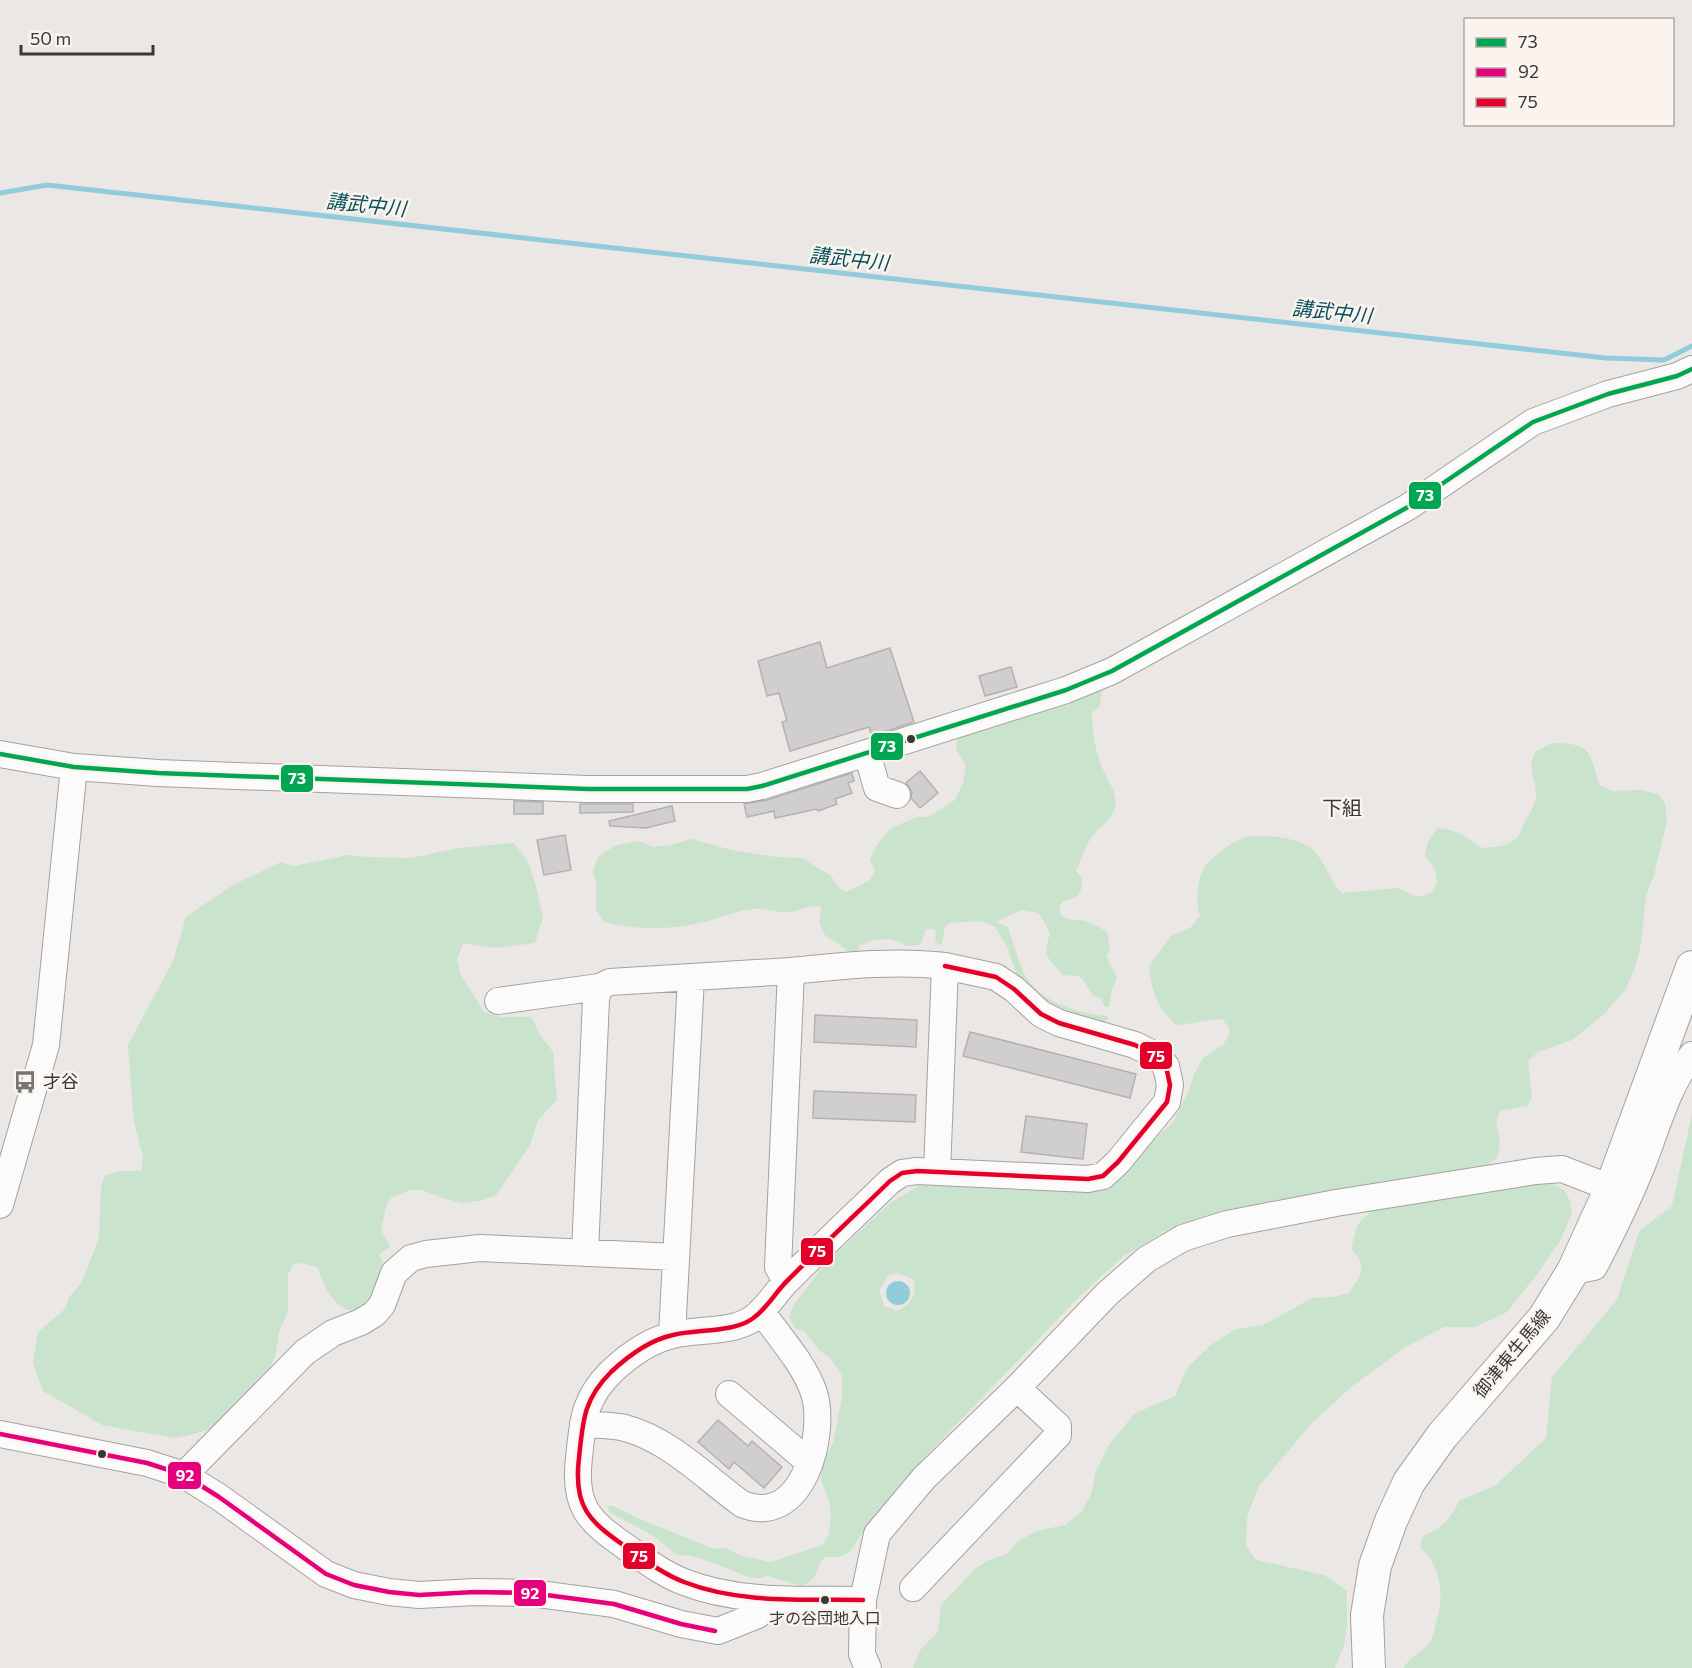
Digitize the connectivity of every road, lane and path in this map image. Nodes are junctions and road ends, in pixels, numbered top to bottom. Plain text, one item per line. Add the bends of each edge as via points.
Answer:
1 (1692, 369) edge
2 (867, 753) junction
3 (0, 754) edge
4 (74, 767) junction
5 (897, 795) dead end
6 (945, 966) junction
7 (1692, 967) edge
8 (790, 971) junction
9 (692, 978) junction
10 (599, 987) junction
11 (498, 1000) dead end
12 (1692, 1055) edge
13 (937, 1172) junction
14 (1611, 1188) junction
15 (0, 1205) edge
16 (585, 1253) junction
17 (676, 1257) junction
18 (1573, 1271) junction
19 (786, 1281) junction
20 (761, 1311) junction
21 (672, 1335) junction
22 (1017, 1388) junction
23 (729, 1394) dead end
24 (583, 1425) junction
25 (0, 1434) edge
26 (810, 1463) junction
27 (184, 1475) junction
28 (913, 1588) dead end
29 (770, 1599) junction
30 (863, 1600) junction
31 (868, 1668) edge
32 (1369, 1668) edge

1 - 2 street via 1533,422 1408,507 1112,671 1066,690
2 - 4 street via 747,789 588,789
2 - 5 street via 877,788
3 - 4 street
4 - 15 street via 46,1045
6 - 8 street via 870,964
6 - 13 street
6 - 13 street via 996,977 1041,1014 1059,1023 1135,1045 1155,1055 1166,1066 1170,1084 1167,1102 1103,1176 1088,1179
7 - 14 main road, 御津東生馬線
8 - 9 street
8 - 19 street via 778,1267
9 - 10 street via 610,982
9 - 17 street
10 - 11 street
10 - 16 street
12 - 18 street via 1680,1070 1639,1173 1594,1267
13 - 19 street via 902,1173 890,1181
14 - 18 main road, 御津東生馬線
14 - 22 street via 1562,1169 1536,1171 1336,1203 1227,1224 1183,1238 1147,1259 1107,1294
16 - 17 street
16 - 27 street via 480,1248 411,1258 394,1273 382,1305 374,1314 333,1333 305,1352
17 - 21 street
18 - 32 main road, 御津東生馬線 via 1544,1318 1442,1436 1409,1482 1375,1566 1366,1615
19 - 20 street
20 - 21 street via 752,1320 736,1326
20 - 26 street via 802,1369 814,1395 817,1428
21 - 24 street via 636,1352 613,1371 592,1394
22 - 28 street via 1058,1426 1058,1435
22 - 30 street via 924,1478 877,1534
23 - 26 street
24 - 26 street via 626,1428 653,1440 748,1507 768,1507 783,1501 798,1488
24 - 29 street via 577,1486 595,1524 682,1581 707,1590
25 - 27 street via 147,1463
27 - 29 street via 326,1574 365,1587 419,1595 531,1593 614,1604 718,1631 758,1615
29 - 30 street
30 - 31 street via 862,1654

